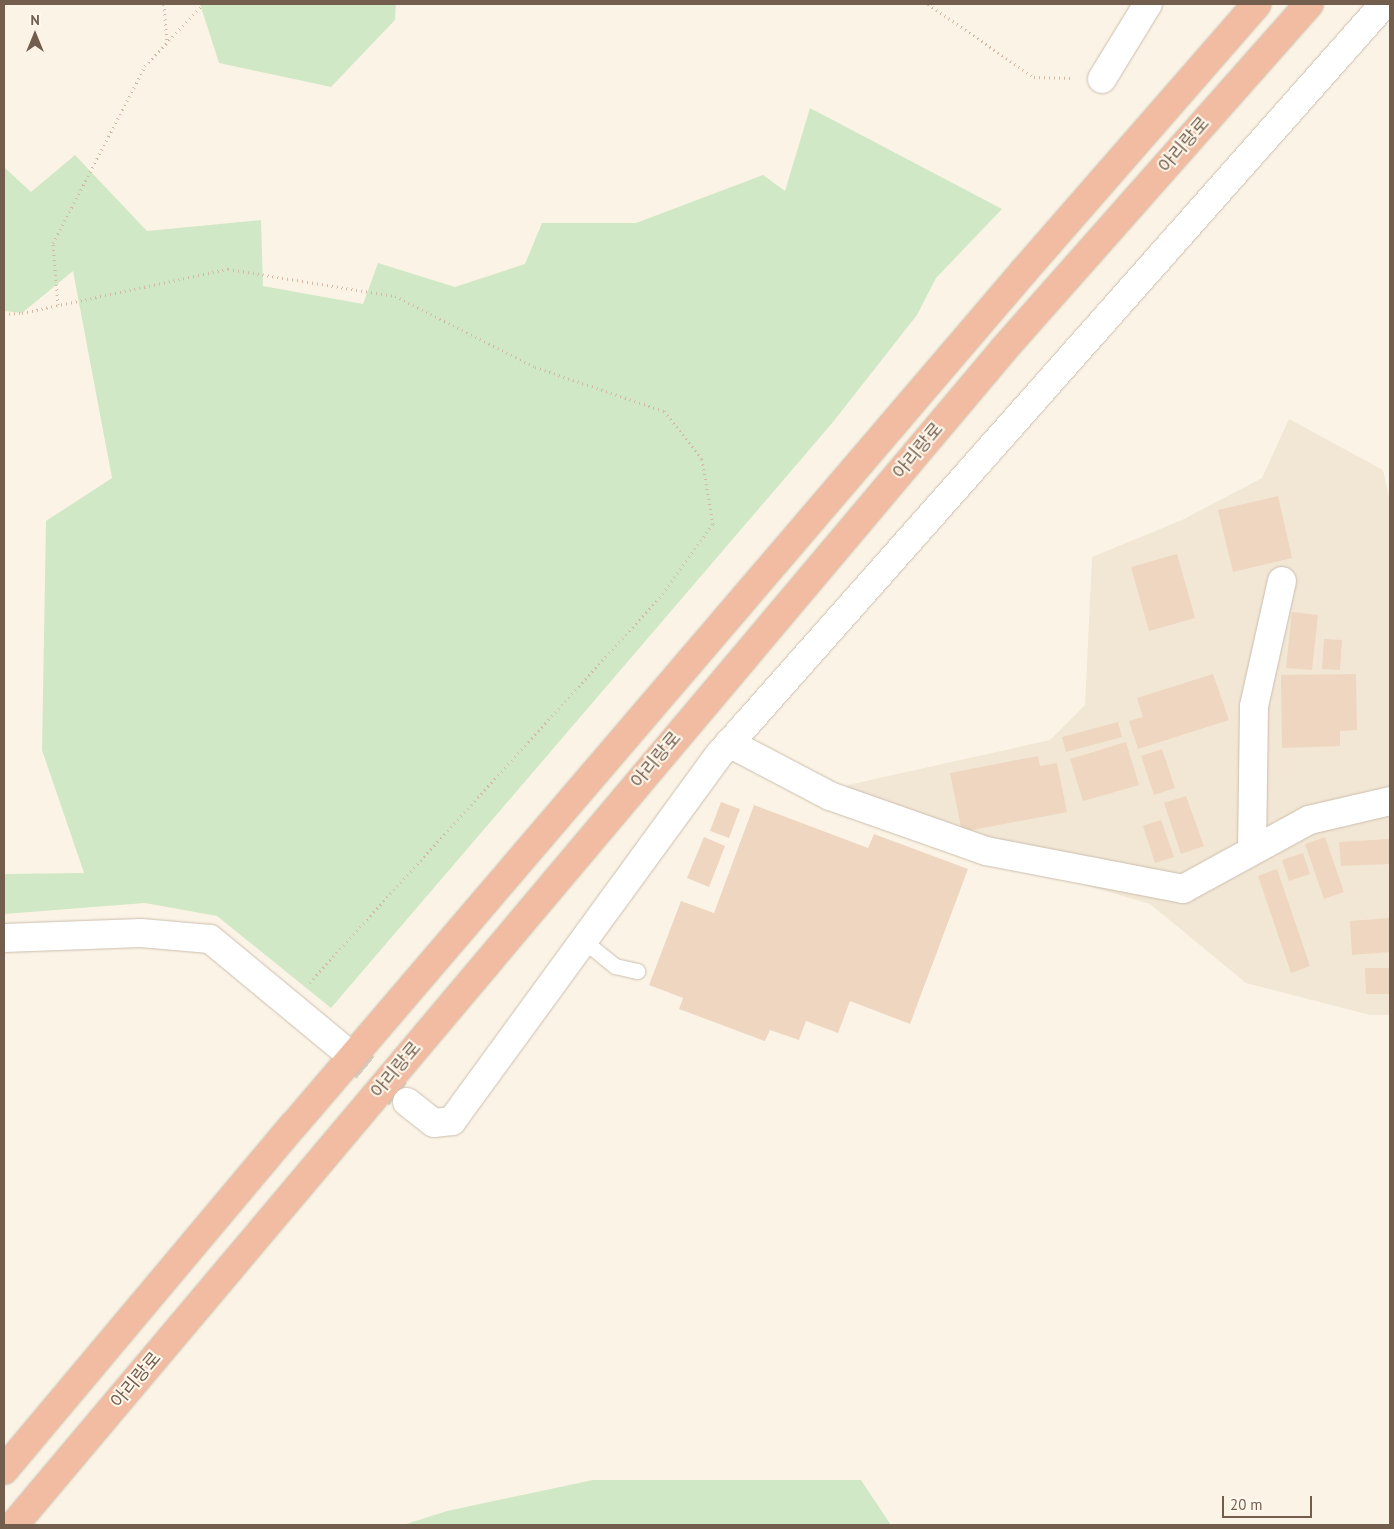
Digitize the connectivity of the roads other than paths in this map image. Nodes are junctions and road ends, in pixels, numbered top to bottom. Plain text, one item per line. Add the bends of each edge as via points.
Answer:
1 (1148, 4) edge
2 (1257, 4) edge
3 (1309, 4) edge
4 (1384, 4) edge
5 (1102, 79) road end
6 (1282, 581) dead end
7 (730, 743) junction
8 (1390, 801) edge
9 (1252, 851) junction
10 (4, 938) edge
11 (584, 941) junction
12 (637, 971) dead end
13 (344, 1050) tunnel mouth
14 (407, 1102) tunnel mouth
15 (4, 1470) edge
16 (14, 1525) edge

1 - 5 street
2 - 15 highway, 아리랑로 via 1011,286 299,1118
3 - 16 highway, 아리랑로 via 1003,350
4 - 7 street
6 - 9 street via 1254,706
7 - 9 street via 830,796 986,851 1183,889
7 - 11 street
8 - 9 street via 1309,820
10 - 13 street via 140,932 210,938
11 - 12 lane via 615,966
11 - 14 street via 452,1121 434,1123

